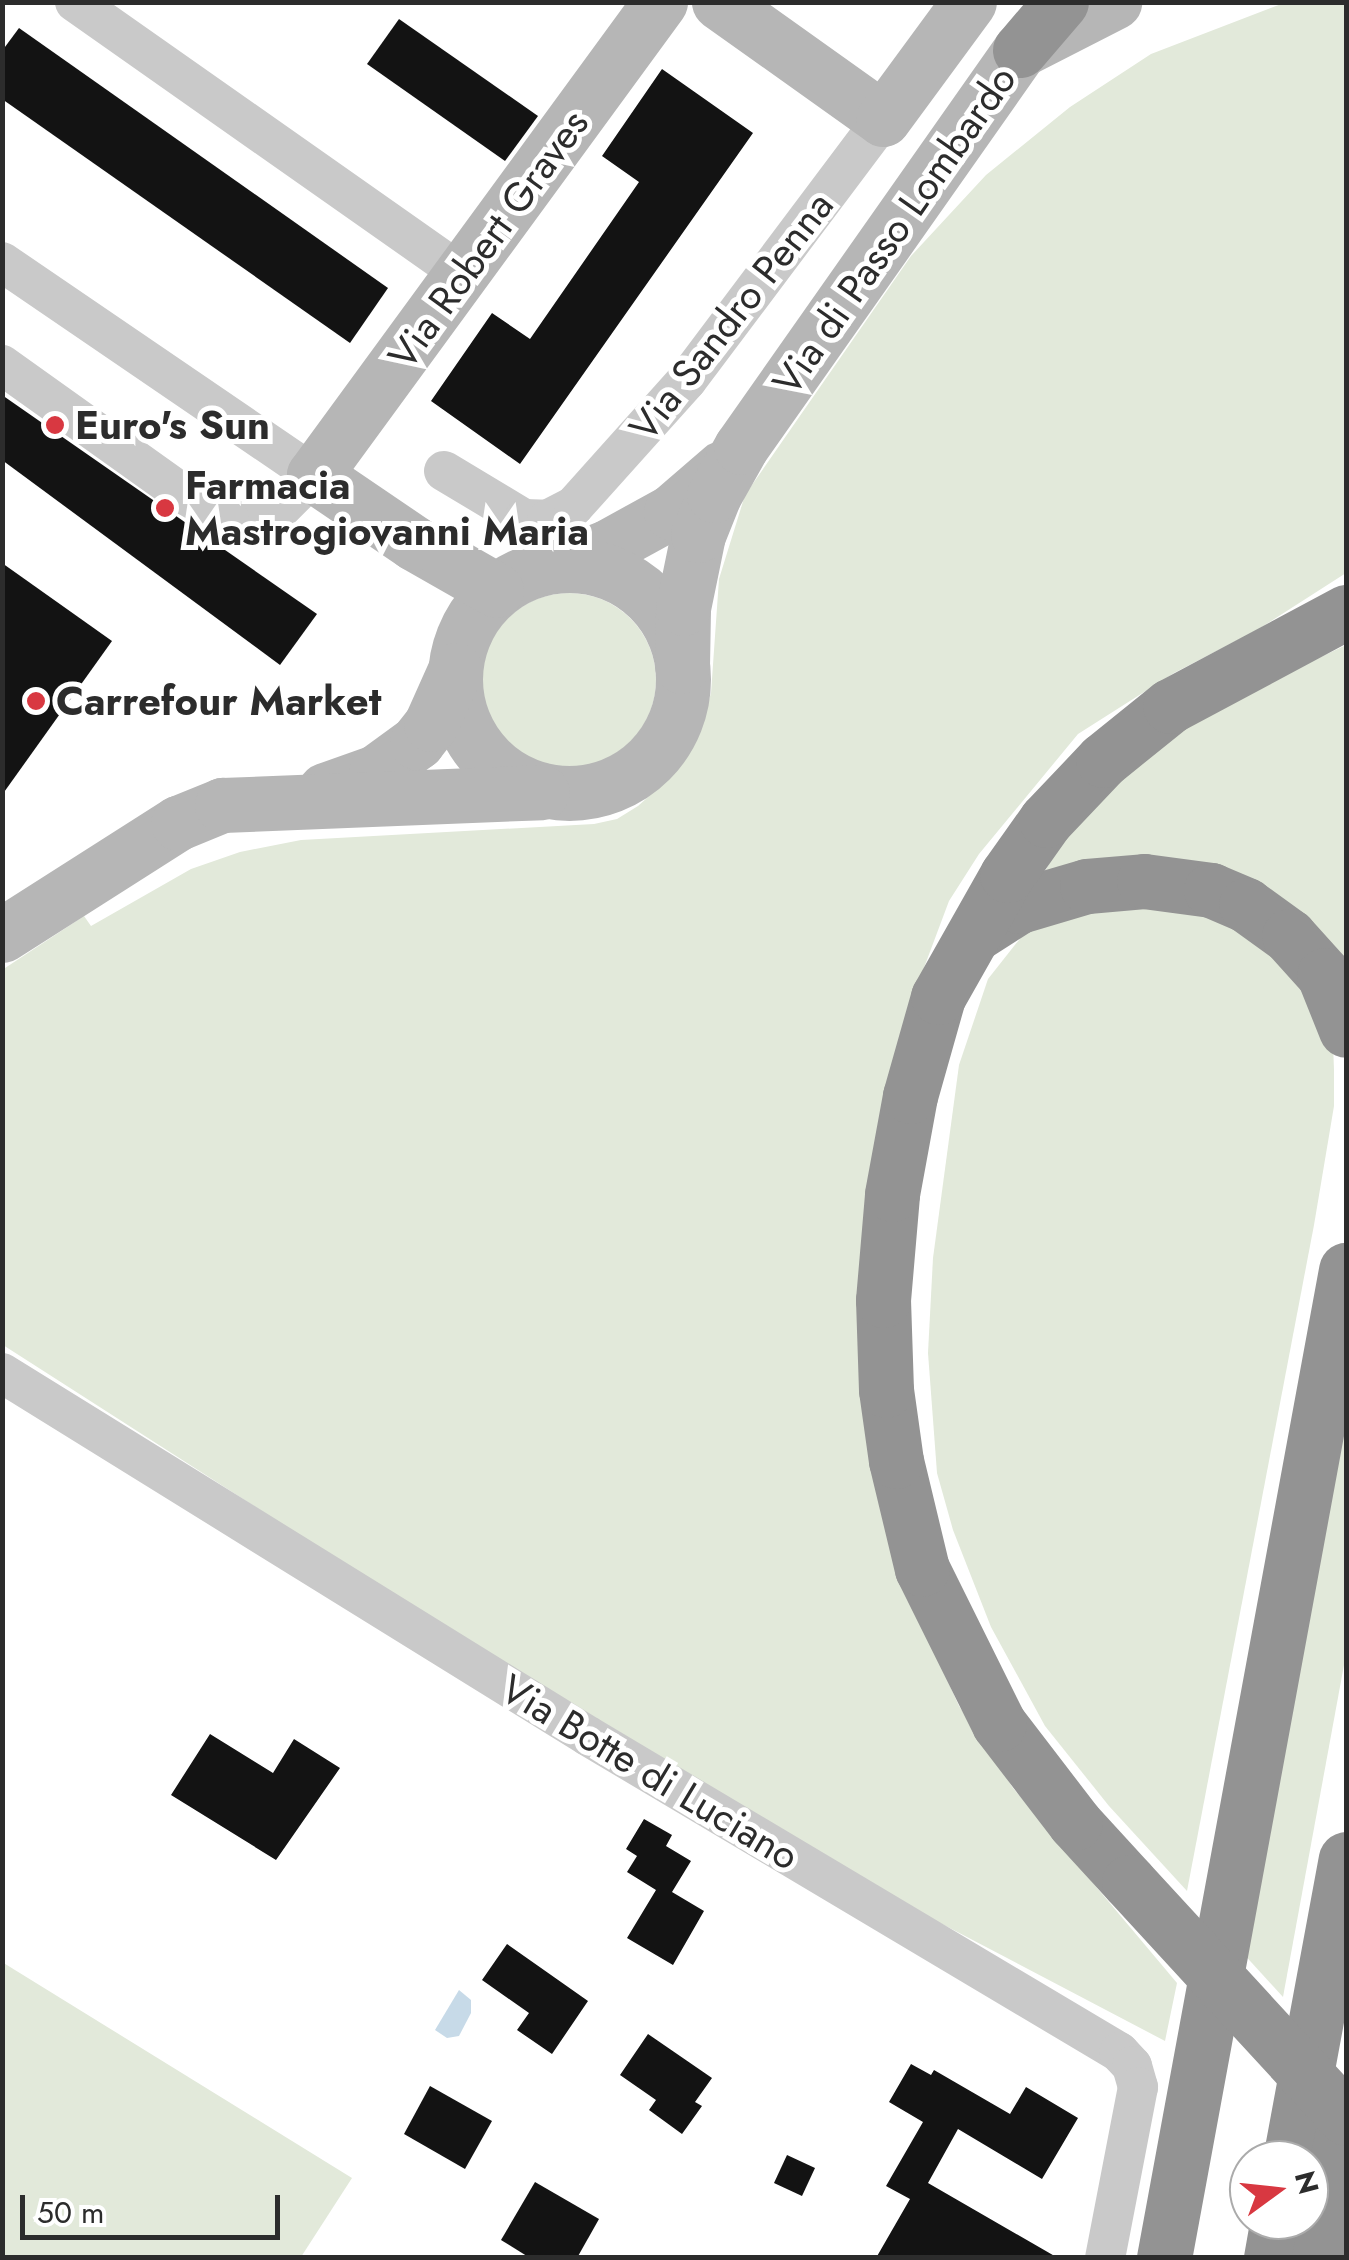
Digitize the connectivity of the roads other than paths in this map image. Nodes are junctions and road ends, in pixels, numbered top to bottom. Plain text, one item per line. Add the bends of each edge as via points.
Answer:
1 (75, 2) edge
2 (660, 2) edge
3 (720, 2) edge
4 (969, 2) edge
5 (1061, 2) edge
6 (1114, 2) edge
7 (1020, 50) junction
8 (883, 120) junction
9 (2, 262) edge
10 (463, 275) junction
11 (2, 365) edge
12 (741, 447) junction
13 (444, 471) dead end
14 (314, 475) junction
15 (563, 564) junction
16 (496, 590) junction
17 (1346, 612) edge
18 (682, 666) junction
19 (454, 670) junction
20 (550, 792) junction
21 (263, 800) junction
22 (2, 935) edge
23 (972, 935) junction
24 (1346, 1030) edge
25 (1346, 1270) edge
26 (2, 1373) edge
27 (1346, 1859) edge
28 (1346, 2116) edge
29 (1294, 2140) edge
30 (1106, 2258) edge
31 (1164, 2258) edge
32 (1319, 2258) edge

1 - 10 street
2 - 10 street, Via Robert Graves
3 - 8 street
4 - 8 street, Via Sandro Penna
5 - 7 highway
6 - 7 street, Via di Passo Lombardo
7 - 12 street, Via di Passo Lombardo
8 - 13 street, Via Sandro Penna via 716,343 574,506 547,520 524,519
9 - 14 street
10 - 14 street, Via Robert Graves
11 - 14 street via 229,520 251,524 272,516
12 - 15 street, Via di Passo Lombardo via 671,512
12 - 18 street, Via di Passo Lombardo via 698,535 683,608
14 - 16 street
15 - 16 street via 527,572
15 - 18 street via 618,574 648,596 671,628
16 - 19 street via 471,618
17 - 23 highway via 1192,692 1125,740 1046,820
18 - 20 street via 680,704 655,755 608,787
19 - 20 street via 463,725 484,756 514,780
19 - 21 street via 431,724 399,758 352,782
20 - 21 street
21 - 22 street via 222,805 178,823
23 - 24 highway via 1019,906 1087,886 1144,881 1211,890 1260,914 1298,946 1332,987
23 - 28 highway, bridge via 930,1016 892,1194 883,1313 896,1460 922,1570 972,1676 1028,1766
25 - 31 highway
26 - 30 street, Via Botte di Luciano via 588,1736 1119,2052 1138,2087
27 - 29 highway
28 - 32 highway

